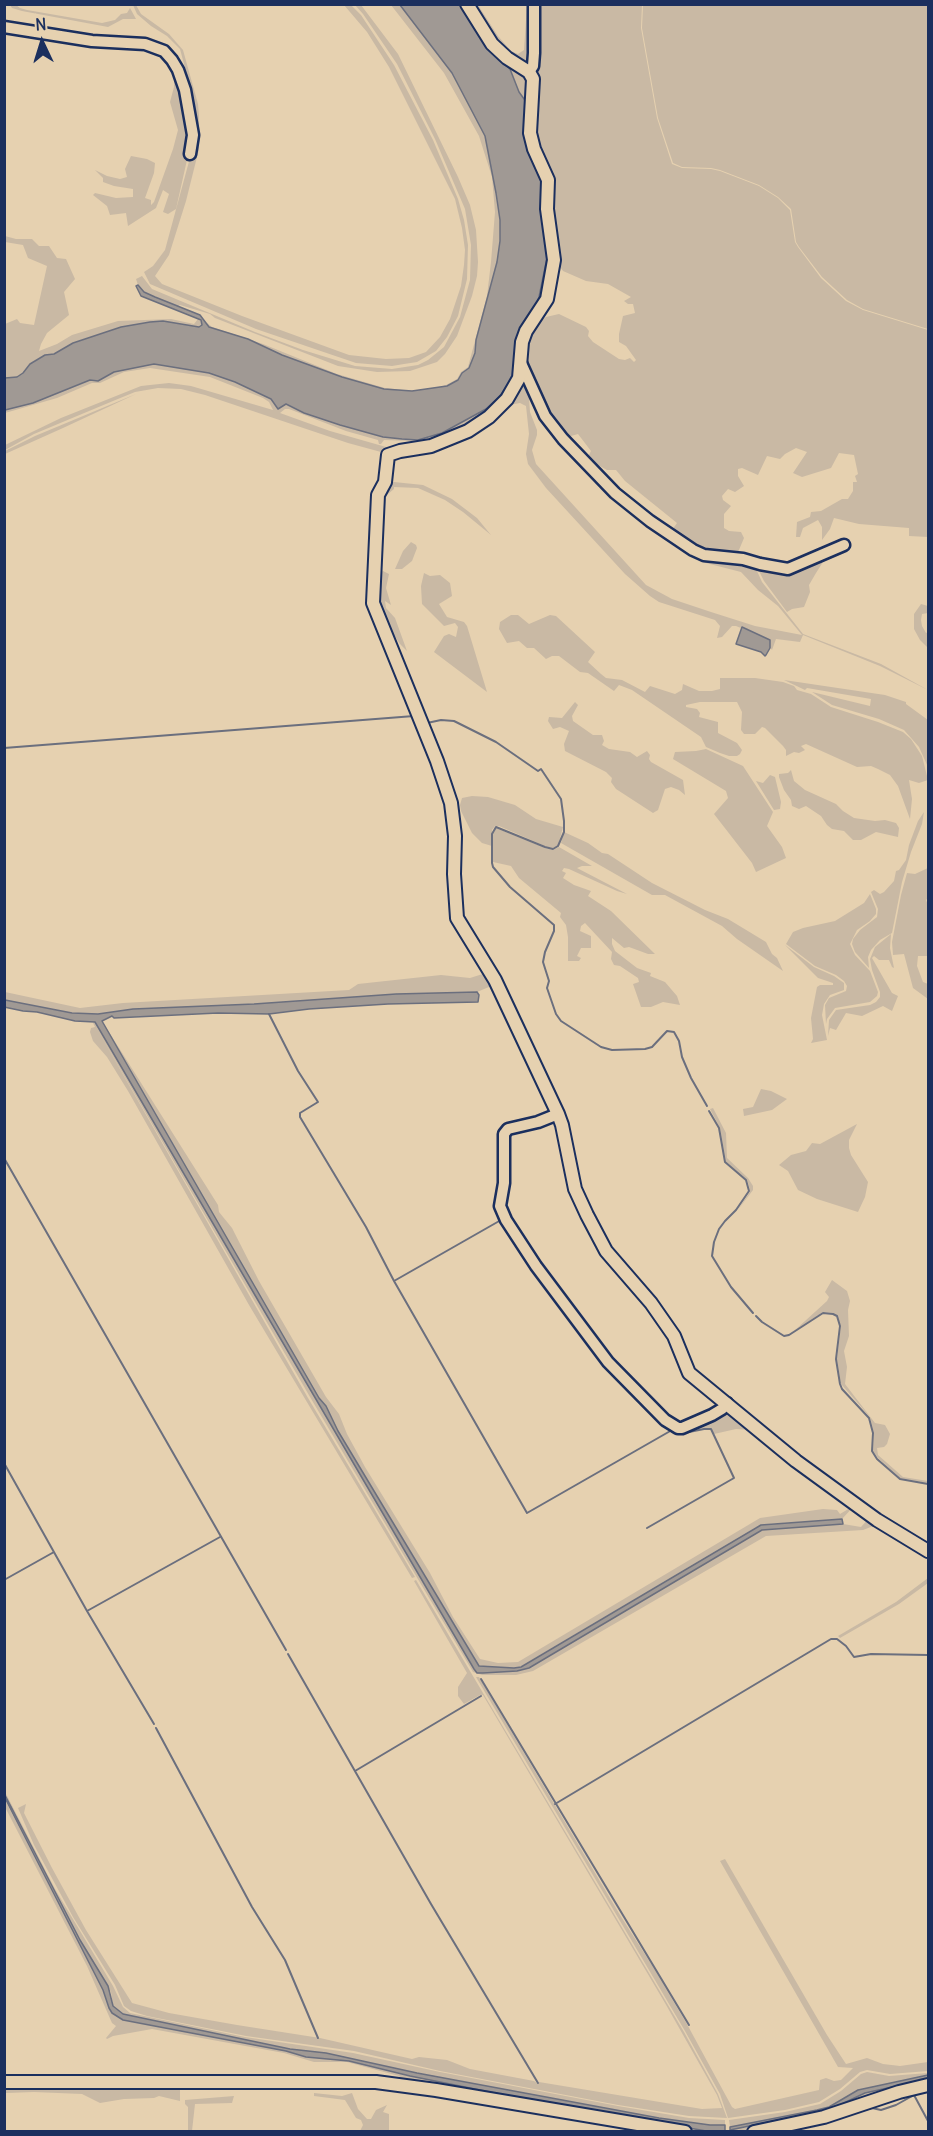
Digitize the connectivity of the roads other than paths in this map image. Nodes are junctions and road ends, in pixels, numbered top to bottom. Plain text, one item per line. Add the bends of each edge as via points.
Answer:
1 (467, 4) edge
2 (534, 4) edge
3 (4, 27) edge
4 (529, 72) junction
5 (190, 154) dead end
6 (521, 363) junction
7 (844, 545) dead end
8 (558, 1114) junction
9 (727, 1403) junction
10 (928, 1551) edge
11 (4, 2082) edge
12 (928, 2085) edge
13 (685, 2132) edge
14 (754, 2132) edge

1 - 4 street via 492,44
2 - 4 street via 533,66
3 - 5 street via 159,48 172,60 182,80 193,135
4 - 6 street via 533,80 530,133 548,180 547,209 554,260 547,299 522,342
6 - 7 street via 545,416 563,439 615,493 693,550 788,569
6 - 8 street via 512,392 489,417 451,439 388,455 385,482 378,495 373,603 451,803 457,918 495,980
8 - 9 street via 575,1189 606,1251 674,1335 689,1373
8 - 9 street via 508,1129 504,1134 500,1206 506,1220 608,1362 665,1420 682,1428 712,1415
9 - 10 street via 796,1461 877,1520
11 - 13 street via 376,2082
12 - 14 street via 824,2117

